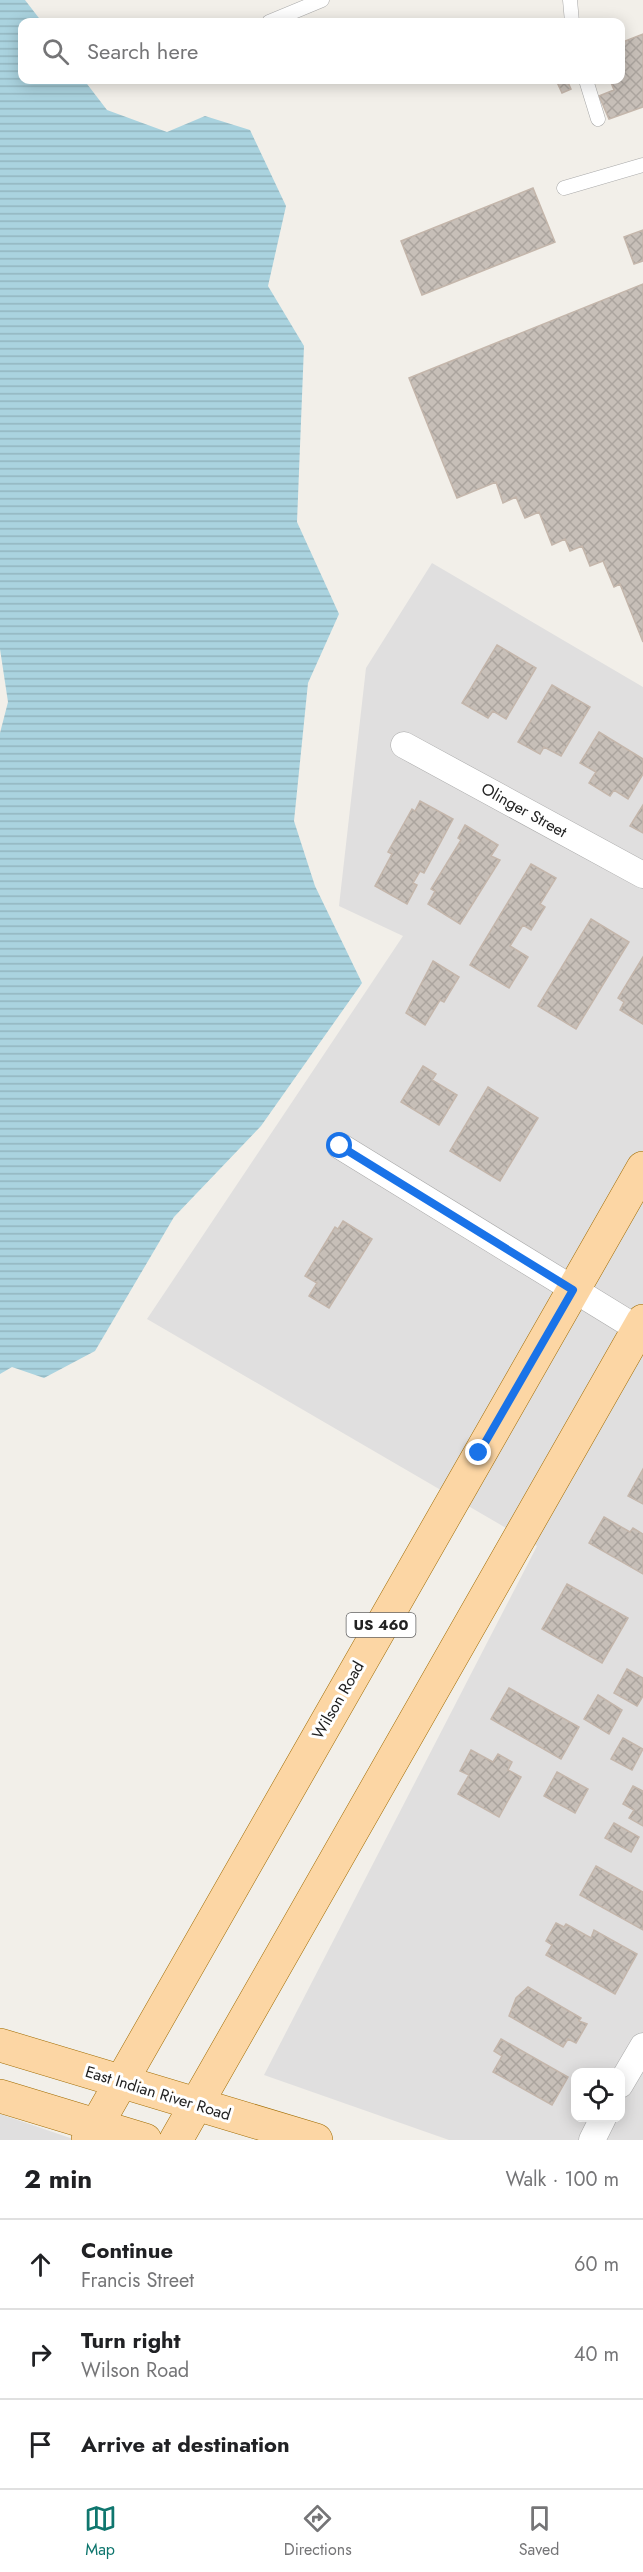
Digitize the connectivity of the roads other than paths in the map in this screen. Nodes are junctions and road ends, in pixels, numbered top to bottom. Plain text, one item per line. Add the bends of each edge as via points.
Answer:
1 (322, 0) edge
2 (570, 0) edge
3 (279, 18) edge
4 (572, 18) edge
5 (587, 84) edge
6 (598, 120) dead end
7 (643, 165) edge
8 (564, 188) dead end
9 (404, 745) dead end
10 (643, 875) edge
11 (340, 1146) dead end
12 (643, 1168) edge
13 (573, 1290) junction
14 (641, 1325) edge
15 (0, 2045) edge
16 (643, 2046) edge
17 (625, 2078) edge
18 (120, 2083) junction
19 (0, 2096) edge
20 (196, 2105) junction
21 (601, 2122) edge
22 (92, 2133) edge
23 (145, 2140) edge
24 (176, 2140) edge
25 (316, 2140) edge
26 (592, 2140) edge

1 - 3 lane
2 - 4 lane
5 - 6 lane
7 - 8 lane
9 - 10 street, Olinger Street
11 - 13 street
12 - 13 main road, Wilson Road / US 460
13 - 14 street
13 - 18 main road, Wilson Road / US 460
14 - 20 main road
15 - 18 main road, East Indian River Road
16 - 17 street
18 - 20 main road, East Indian River Road
18 - 22 main road, Wilson Road / US 460
19 - 22 main road
20 - 24 main road
20 - 25 main road, East Indian River Road
21 - 26 street
22 - 23 main road

